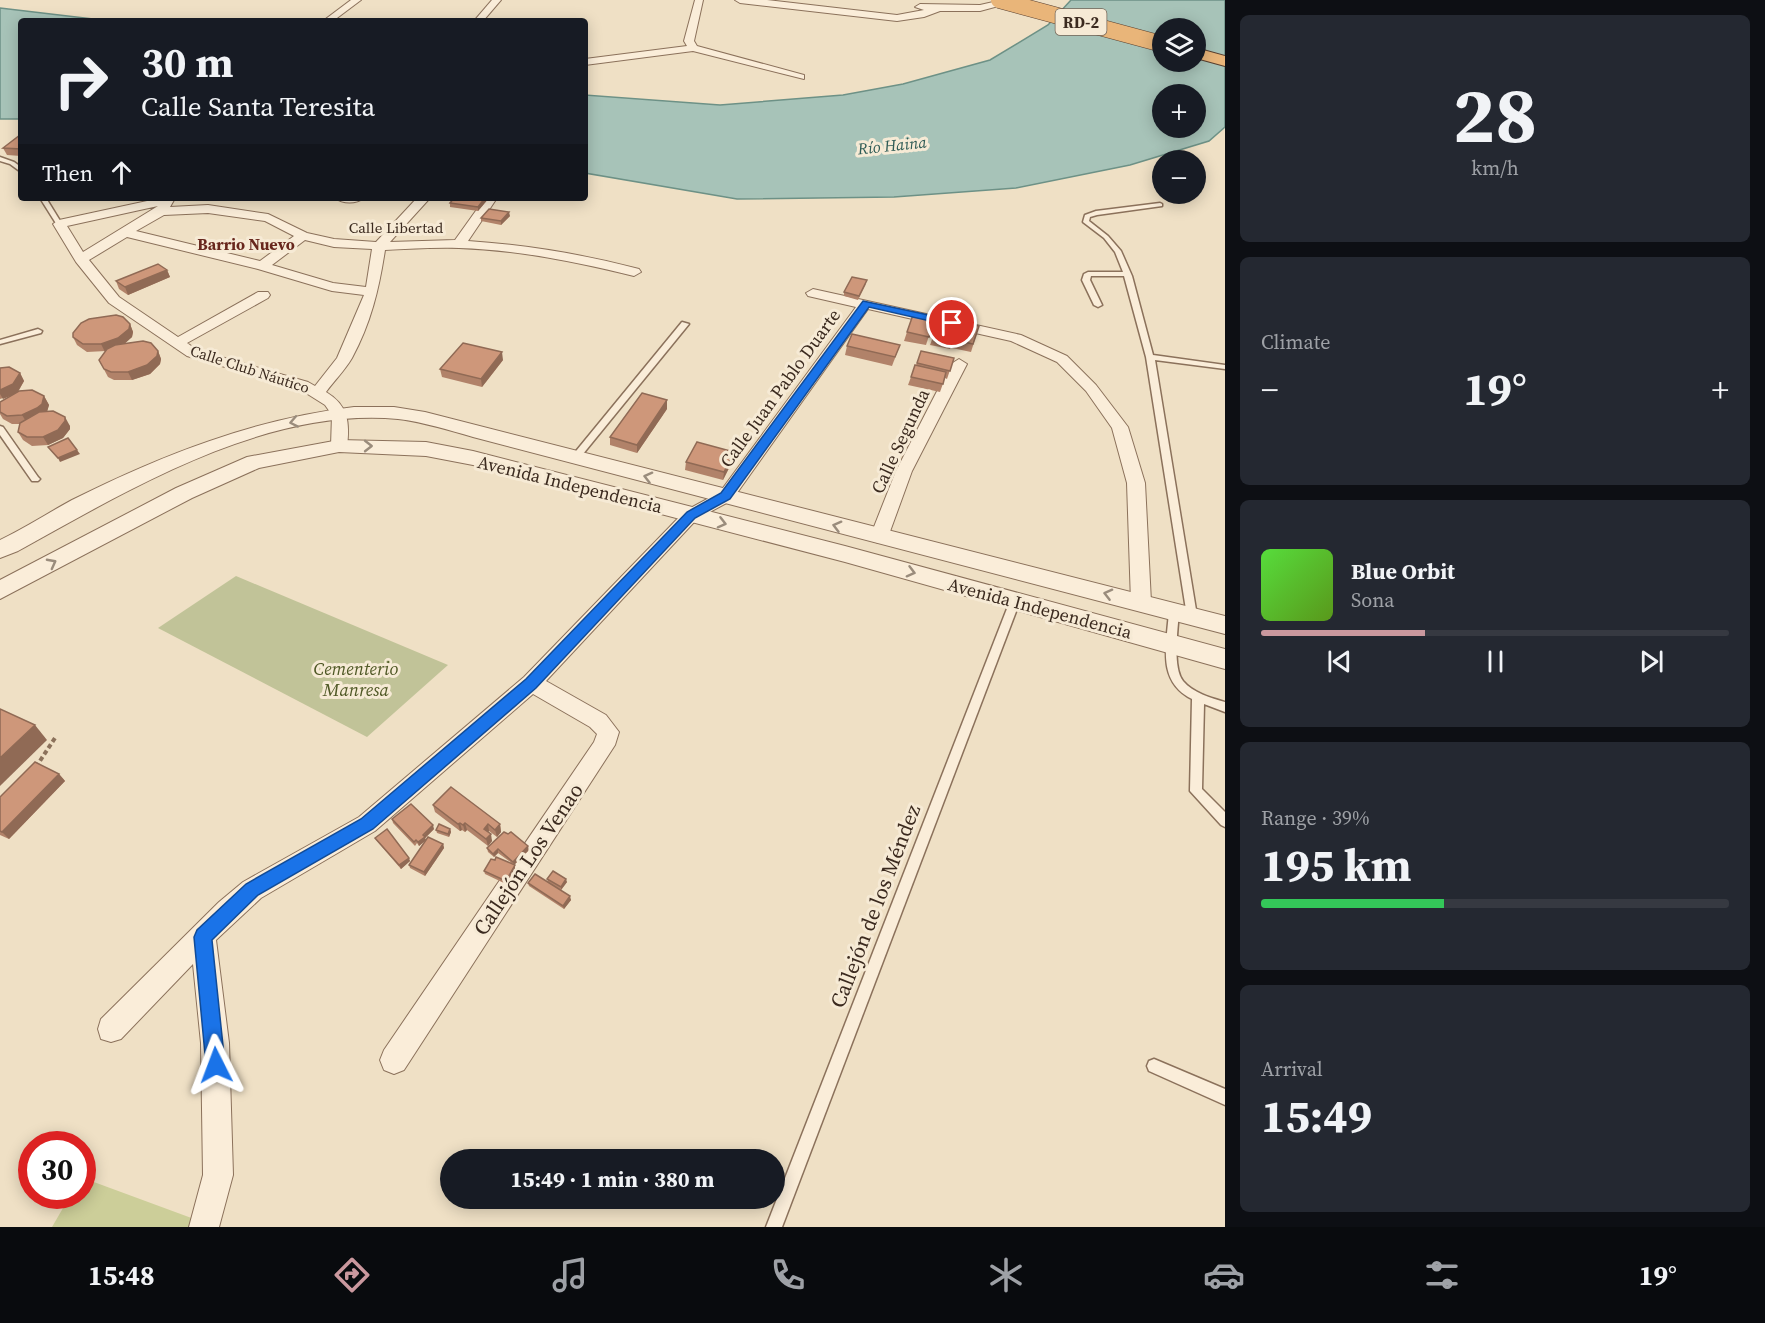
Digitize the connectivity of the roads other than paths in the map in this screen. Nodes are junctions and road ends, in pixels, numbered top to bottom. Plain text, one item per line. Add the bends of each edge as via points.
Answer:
1 (357, 0) edge
2 (497, 0) edge
3 (699, 0) edge
4 (740, 0) edge
5 (999, 0) edge
6 (1016, 0) edge
7 (901, 5) dead end
8 (936, 9) junction
9 (331, 18) edge
10 (481, 18) edge
11 (1152, 36) edge
12 (1152, 41) edge
13 (693, 48) junction
14 (1206, 51) edge
15 (1206, 56) edge
16 (1225, 56) edge
17 (1225, 61) edge
18 (588, 62) edge
19 (801, 77) dead end
20 (0, 159) edge
21 (18, 168) edge
22 (45, 201) edge
23 (421, 201) edge
24 (489, 201) edge
25 (166, 203) edge
26 (1160, 205) dead end
27 (59, 224) junction
28 (127, 233) junction
29 (303, 236) junction
30 (459, 244) junction
31 (379, 246) junction
32 (81, 259) junction
33 (262, 266) junction
34 (634, 272) dead end
35 (1127, 274) junction
36 (372, 292) junction
37 (813, 292) dead end
38 (263, 295) dead end
39 (866, 303) junction
40 (1098, 305) dead end
41 (685, 324) dead end
42 (38, 331) dead end
43 (0, 342) edge
44 (177, 343) junction
45 (1150, 357) junction
46 (959, 364) dead end
47 (1225, 367) edge
48 (318, 392) junction
49 (0, 429) edge
50 (340, 431) junction
51 (493, 435) junction
52 (473, 458) junction
53 (574, 458) junction
54 (35, 479) dead end
55 (726, 496) junction
56 (691, 515) junction
57 (879, 537) junction
58 (0, 550) edge
59 (0, 590) edge
60 (1015, 601) junction
61 (1141, 602) junction
62 (1183, 614) junction
63 (1225, 625) edge
64 (1173, 645) junction
65 (1225, 659) edge
66 (531, 683) junction
67 (1198, 698) junction
68 (1225, 707) edge
69 (1225, 821) edge
70 (203, 937) junction
71 (111, 1029) dead end
72 (394, 1060) dead end
73 (1154, 1066) dead end
74 (1225, 1097) edge
75 (204, 1227) edge
76 (774, 1227) edge

1 - 9 street
2 - 10 street
3 - 13 street via 689,41
4 - 8 street via 897,18
5 - 12 highway, RD-2, bridge
6 - 8 street via 992,7
6 - 11 highway, RD-2, bridge
7 - 8 street
13 - 18 street
13 - 19 street
14 - 16 highway
15 - 17 highway
20 - 21 lane
22 - 27 lane, Calle Club Náutico
23 - 31 street
24 - 30 street
25 - 27 street, Calle Libertad
25 - 28 street
25 - 29 street, Calle Libertad via 268,218
26 - 35 lane via 1096,213 1086,219 1118,251
27 - 32 street, Calle Club Náutico
28 - 32 street
28 - 33 street
29 - 31 street, Calle Libertad
29 - 33 street
30 - 31 street, Calle Libertad
30 - 34 street, Calle Libertad via 590,260
31 - 36 street
32 - 44 street, Calle Club Náutico via 114,300
33 - 36 street via 332,287
35 - 40 lane via 1088,274 1086,280
35 - 45 lane
36 - 48 street via 344,358
37 - 39 street
38 - 44 street
39 - 55 street, Calle Juan Pablo Duarte
39 - 61 street via 1041,347 1062,359 1091,388 1120,427 1131,458 1136,483
41 - 53 lane
42 - 43 lane
44 - 48 street, Calle Club Náutico via 203,357
45 - 47 lane
45 - 62 lane
46 - 57 street, Calle Segunda via 904,471
48 - 50 street, Calle Club Náutico via 331,402
49 - 54 lane
50 - 51 street, Avenida Independencia via 396,413
50 -> 52 street, Avenida Independencia
50 -> 58 street, Avenida Independencia via 263,428 205,449 78,507
59 -> 50 street, Avenida Independencia via 224,474
51 - 52 street
51 - 53 street, Avenida Independencia
52 - 56 street, Avenida Independencia
55 -> 53 street, Avenida Independencia
55 - 56 street
57 -> 55 street, Avenida Independencia
56 -> 60 street, Avenida Independencia
56 - 66 street
61 -> 57 street, Avenida Independencia
60 - 64 street, Avenida Independencia
60 - 76 lane, Callejón de los Méndez
61 - 62 street, Avenida Independencia
62 - 63 street, Avenida Independencia
62 - 64 lane
64 - 65 street, Avenida Independencia
64 - 67 lane via 1172,676 1178,686
66 - 70 street via 367,824 252,890
66 - 72 street, Callejón Los Venao via 598,721 608,732 604,744
67 - 68 lane
67 - 69 lane via 1196,791
70 - 71 street
70 - 75 street via 215,1043 218,1175
73 - 74 lane

